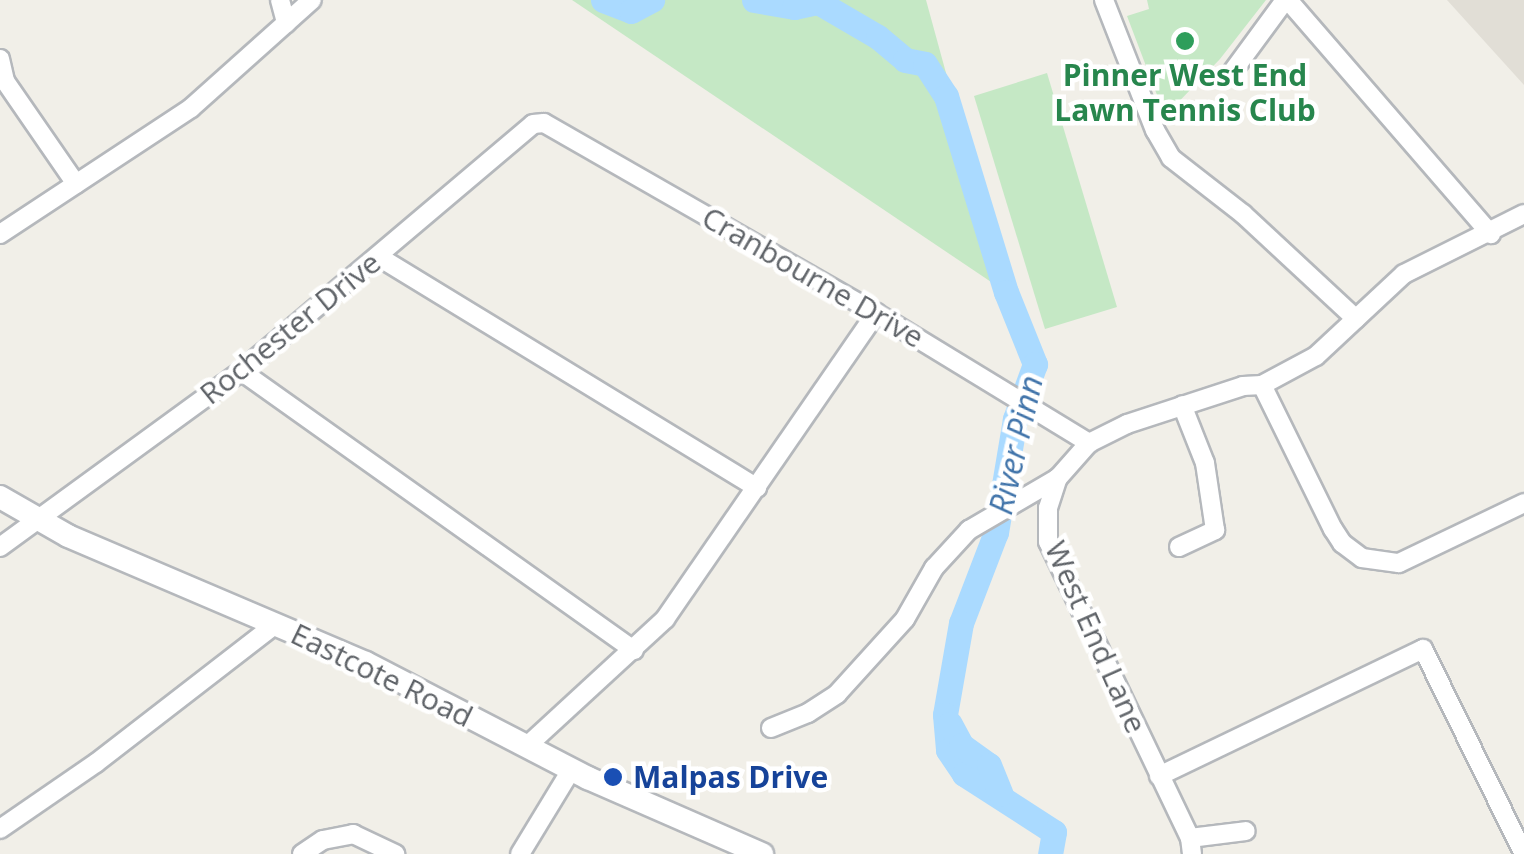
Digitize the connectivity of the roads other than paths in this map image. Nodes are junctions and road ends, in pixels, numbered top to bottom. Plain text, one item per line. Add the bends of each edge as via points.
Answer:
1 (280, 0) edge
2 (312, 0) edge
3 (1104, 0) edge
4 (1286, 0) edge
5 (286, 23) junction
6 (0, 60) edge
7 (1230, 75) dead end
8 (3, 80) edge
9 (533, 124) joint
10 (76, 184) junction
11 (1524, 214) edge
12 (0, 234) edge
13 (1492, 234) junction
14 (379, 257) junction
15 (876, 313) junction
16 (1356, 319) junction
17 (241, 371) junction
18 (1262, 384) junction
19 (1182, 405) junction
20 (1089, 443) junction
21 (1058, 478) junction
22 (757, 488) junction
23 (0, 497) edge
24 (1524, 503) edge
25 (36, 518) junction
26 (1180, 546) dead end
27 (0, 547) edge
28 (276, 624) junction
29 (634, 650) junction
30 (770, 728) dead end
31 (528, 746) junction
32 (571, 770) junction
33 (1160, 776) junction
34 (0, 829) edge
35 (1246, 831) dead end
36 (1191, 846) edge
37 (302, 854) edge
38 (394, 854) edge
39 (520, 854) edge
40 (762, 854) edge
41 (1524, 854) edge

1 - 5 street
2 - 5 street
3 - 16 street via 1172,158
4 - 7 street
4 - 13 street
5 - 10 street via 191,108
6 - 8 street
8 - 10 street
9 - 14 street, Rochester Drive
9 - 15 street, Cranbourne Drive via 544,123
10 - 12 street
11 - 13 street, West End Lane
13 - 16 street, West End Lane via 1404,274
14 - 17 street, Rochester Drive
14 - 22 street
15 - 20 street, Cranbourne Drive
15 - 22 street
16 - 18 street, West End Lane via 1316,356
17 - 25 street, Rochester Drive
17 - 29 street
18 - 19 street, West End Lane
18 - 24 street via 1333,530 1362,558 1399,564
19 - 20 street, West End Lane
19 - 26 street via 1205,463 1215,530
20 - 21 street, West End Lane
21 - 30 street via 969,530 934,568 905,619 838,694
21 - 33 street, West End Lane via 1048,508 1048,542
22 - 29 street via 665,619
23 - 25 street, Eastcote Road
25 - 27 street, Rochester Drive
25 - 28 street, Eastcote Road
28 - 31 street, Eastcote Road
28 - 34 street
29 - 31 street
31 - 32 street, Eastcote Road
32 - 39 street
32 - 40 street, Eastcote Road
33 - 36 street, West End Lane
33 - 41 street via 1423,649
35 - 36 street
37 - 38 street via 322,840 353,834

